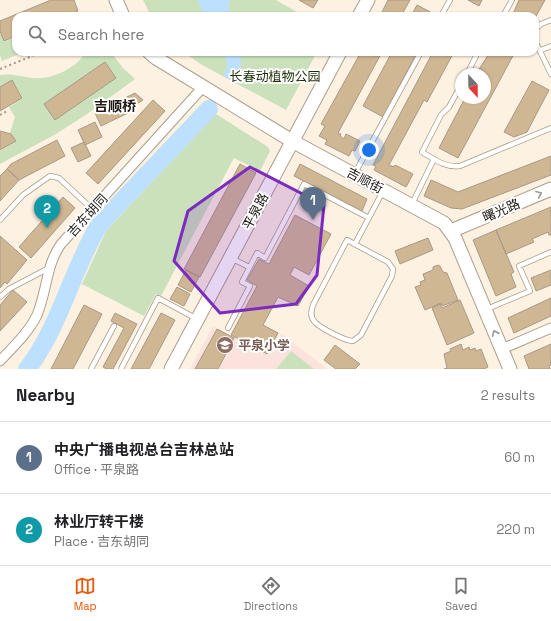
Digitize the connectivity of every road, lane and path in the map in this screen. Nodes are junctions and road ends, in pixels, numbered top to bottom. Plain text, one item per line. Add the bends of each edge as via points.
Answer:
1 (116, 0) edge
2 (368, 0) edge
3 (450, 0) edge
4 (512, 0) edge
5 (121, 12) edge
6 (361, 12) edge
7 (443, 12) edge
8 (505, 12) edge
9 (551, 20) edge
10 (539, 26) edge
11 (551, 46) edge
12 (539, 47) edge
13 (541, 50) junction
14 (32, 56) edge
15 (154, 56) edge
16 (338, 56) edge
17 (419, 56) edge
18 (476, 56) edge
19 (470, 68) edge
20 (0, 69) edge
21 (551, 74) edge
22 (203, 87) junction
23 (455, 96) edge
24 (6, 111) dead end
25 (0, 115) edge
26 (551, 128) edge
27 (292, 141) junction
28 (434, 159) junction
29 (354, 174) junction
30 (551, 189) edge
31 (383, 190) junction
32 (411, 205) junction
33 (92, 209) junction
34 (369, 218) junction
35 (0, 220) edge
36 (451, 231) junction
37 (355, 244) junction
38 (551, 252) edge
39 (230, 257) junction
40 (249, 267) junction
41 (49, 268) junction
42 (0, 297) edge
43 (485, 310) junction
44 (198, 319) junction
45 (114, 326) dead end
46 (228, 328) dead end
47 (551, 328) edge
48 (502, 349) junction
49 (0, 361) edge
50 (91, 369) edge
51 (121, 369) edge
52 (171, 369) edge
53 (510, 369) edge

1 - 5 main road
2 - 6 main road
3 - 7 lane
4 - 8 lane
9 - 10 lane
11 - 13 lane
12 - 13 lane
13 - 21 lane
14 - 20 path
15 - 22 main road, 吉顺街
16 - 27 main road, 平泉路
17 - 29 lane
18 - 19 lane
22 - 27 main road, 吉顺街
22 - 33 street, 吉东胡同
23 - 28 lane via 422,152
24 - 25 path
26 - 28 lane via 460,166 448,166
27 - 29 main road, 吉顺街
27 - 39 main road, 平泉路
28 - 32 lane
29 - 31 main road, 吉顺街
36 -> 30 main road, 曙光路
31 - 32 main road, 吉顺街
31 - 34 lane
32 - 36 main road, 吉顺街 via 444,223
33 - 35 lane via 59,178 50,176 23,195
33 - 41 street, 吉东胡同 via 60,244
34 - 37 lane
34 - 40 lane via 304,184 265,258 257,253
36 - 43 main road, 吉顺街
37 - 37 lane via 388,262 393,273 361,336 350,341 316,324 311,312 347,240
38 - 43 lane via 519,266 530,291
39 - 40 lane
39 - 44 main road, 平泉路
40 - 46 lane via 242,282 250,286
41 - 42 lane via 9,289
41 - 49 street, 吉东胡同 via 35,319
48 -> 43 main road, 吉顺街
44 - 51 lane via 158,298
44 - 52 main road, 平泉路
45 - 50 lane
47 - 48 street
48 - 53 main road, 吉顺街

